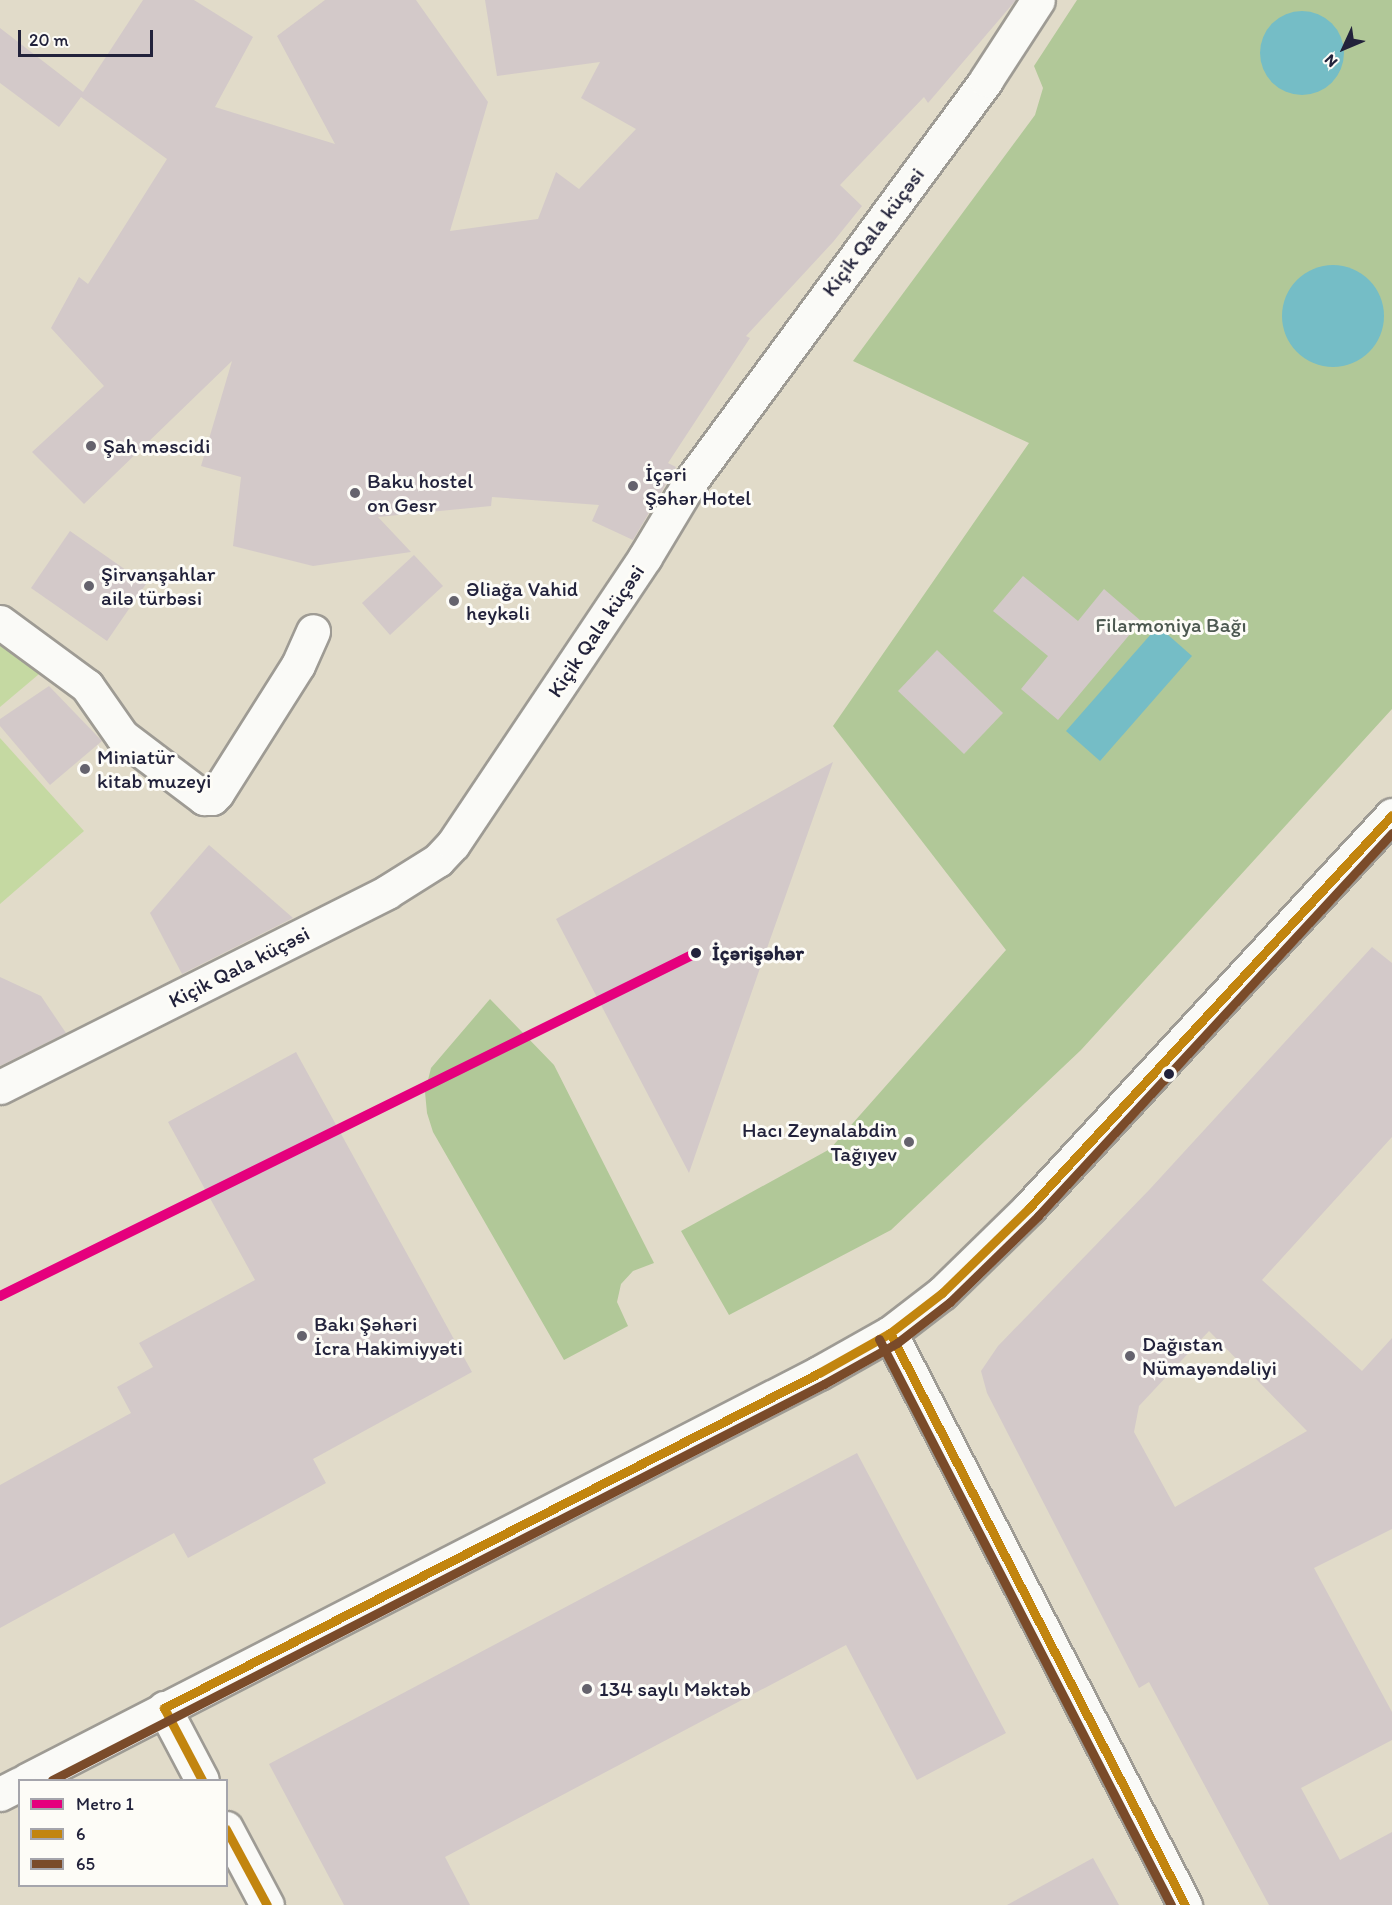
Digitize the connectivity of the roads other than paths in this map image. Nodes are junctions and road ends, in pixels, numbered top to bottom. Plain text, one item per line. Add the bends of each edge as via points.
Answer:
1 (1038, 0) edge
2 (0, 622) edge
3 (313, 631) dead end
4 (1392, 815) edge
5 (0, 1087) edge
6 (890, 1333) junction
7 (164, 1708) junction
8 (29, 1779) edge
9 (201, 1779) edge
10 (18, 1785) edge
11 (0, 1794) edge
12 (228, 1832) edge
13 (267, 1905) edge
14 (1185, 1905) edge

1 - 5 main road, Kiçik Qala küçəsi via 986,80 690,482 645,557 453,844 438,860 387,892
2 - 3 main road via 87,686 122,736 204,798 217,793 298,664
4 - 6 main road via 1029,1208 942,1293
6 - 7 main road
6 - 14 main road
7 - 8 main road
7 - 9 main road
10 - 11 main road
12 - 13 main road

